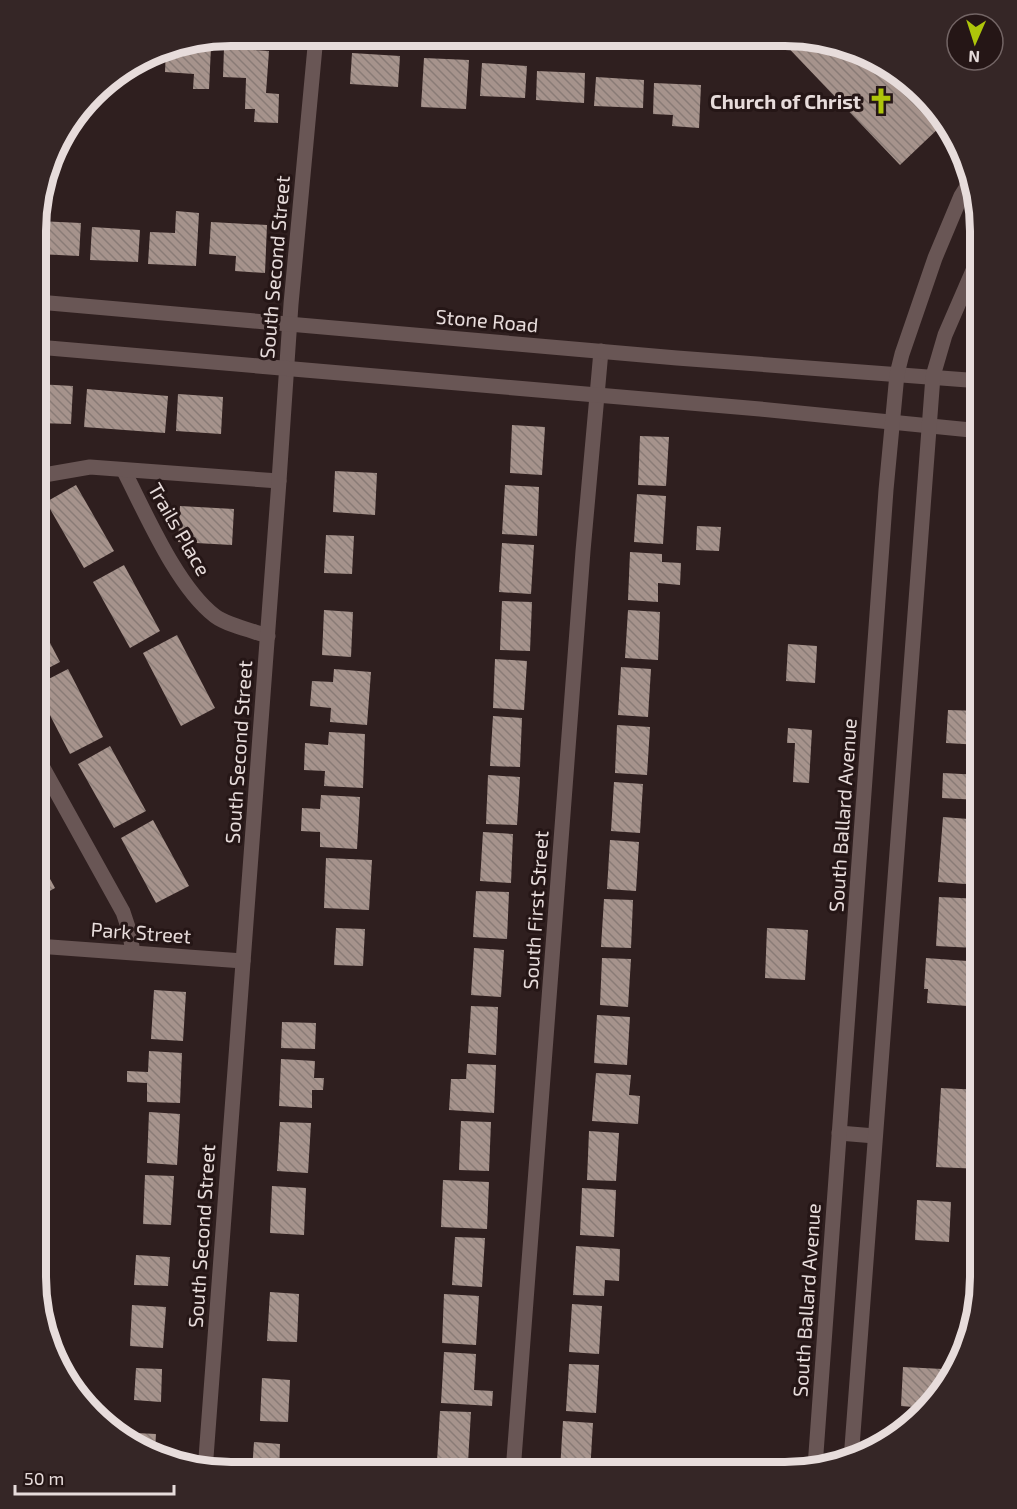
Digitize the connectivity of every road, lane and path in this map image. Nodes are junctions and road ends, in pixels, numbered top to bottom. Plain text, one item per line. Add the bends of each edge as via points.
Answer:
1 (315, 47) edge
2 (965, 189) edge
3 (970, 277) edge
4 (46, 303) edge
5 (289, 324) junction
6 (46, 348) edge
7 (601, 351) junction
8 (286, 368) junction
9 (897, 374) junction
10 (933, 376) junction
11 (970, 380) edge
12 (597, 394) junction
13 (892, 423) junction
14 (930, 427) junction
15 (970, 430) edge
16 (124, 471) junction
17 (46, 475) edge
18 (279, 481) junction
19 (268, 636) junction
20 (46, 774) edge
21 (46, 947) edge
22 (133, 952) junction
23 (243, 961) junction
24 (839, 1133) junction
25 (875, 1136) junction
26 (851, 1450) edge
27 (815, 1460) edge
28 (206, 1461) edge
29 (514, 1462) edge

1 - 5 main road, South Second Street
2 - 9 main road, South Ballard Avenue via 935,258
3 - 10 main road via 945,335
4 - 5 main road, Stone Road
5 - 7 main road, Stone Road
5 - 8 main road, South Second Street
6 - 8 main road
7 - 9 main road, Stone Road
7 - 12 main road, South First Street
8 - 12 main road
8 - 18 main road, South Second Street
9 - 10 main road, Stone Road
9 - 13 main road, South Ballard Avenue
10 - 11 main road, Stone Road
10 - 14 main road
12 - 13 main road
12 - 29 main road, South First Street
13 - 14 main road
13 - 24 main road, South Ballard Avenue
14 - 15 main road
14 - 25 main road
16 - 17 main road, Trails Place via 90,467
16 - 18 main road, Trails Place
16 - 19 main road, Trails Place via 165,552 196,598 217,618
18 - 19 main road, South Second Street
19 - 23 main road, South Second Street
20 - 22 main road via 123,912
21 - 22 main road, Park Street
22 - 23 main road, Park Street
23 - 28 main road, South Second Street
24 - 25 main road
24 - 27 main road, South Ballard Avenue
25 - 26 main road

